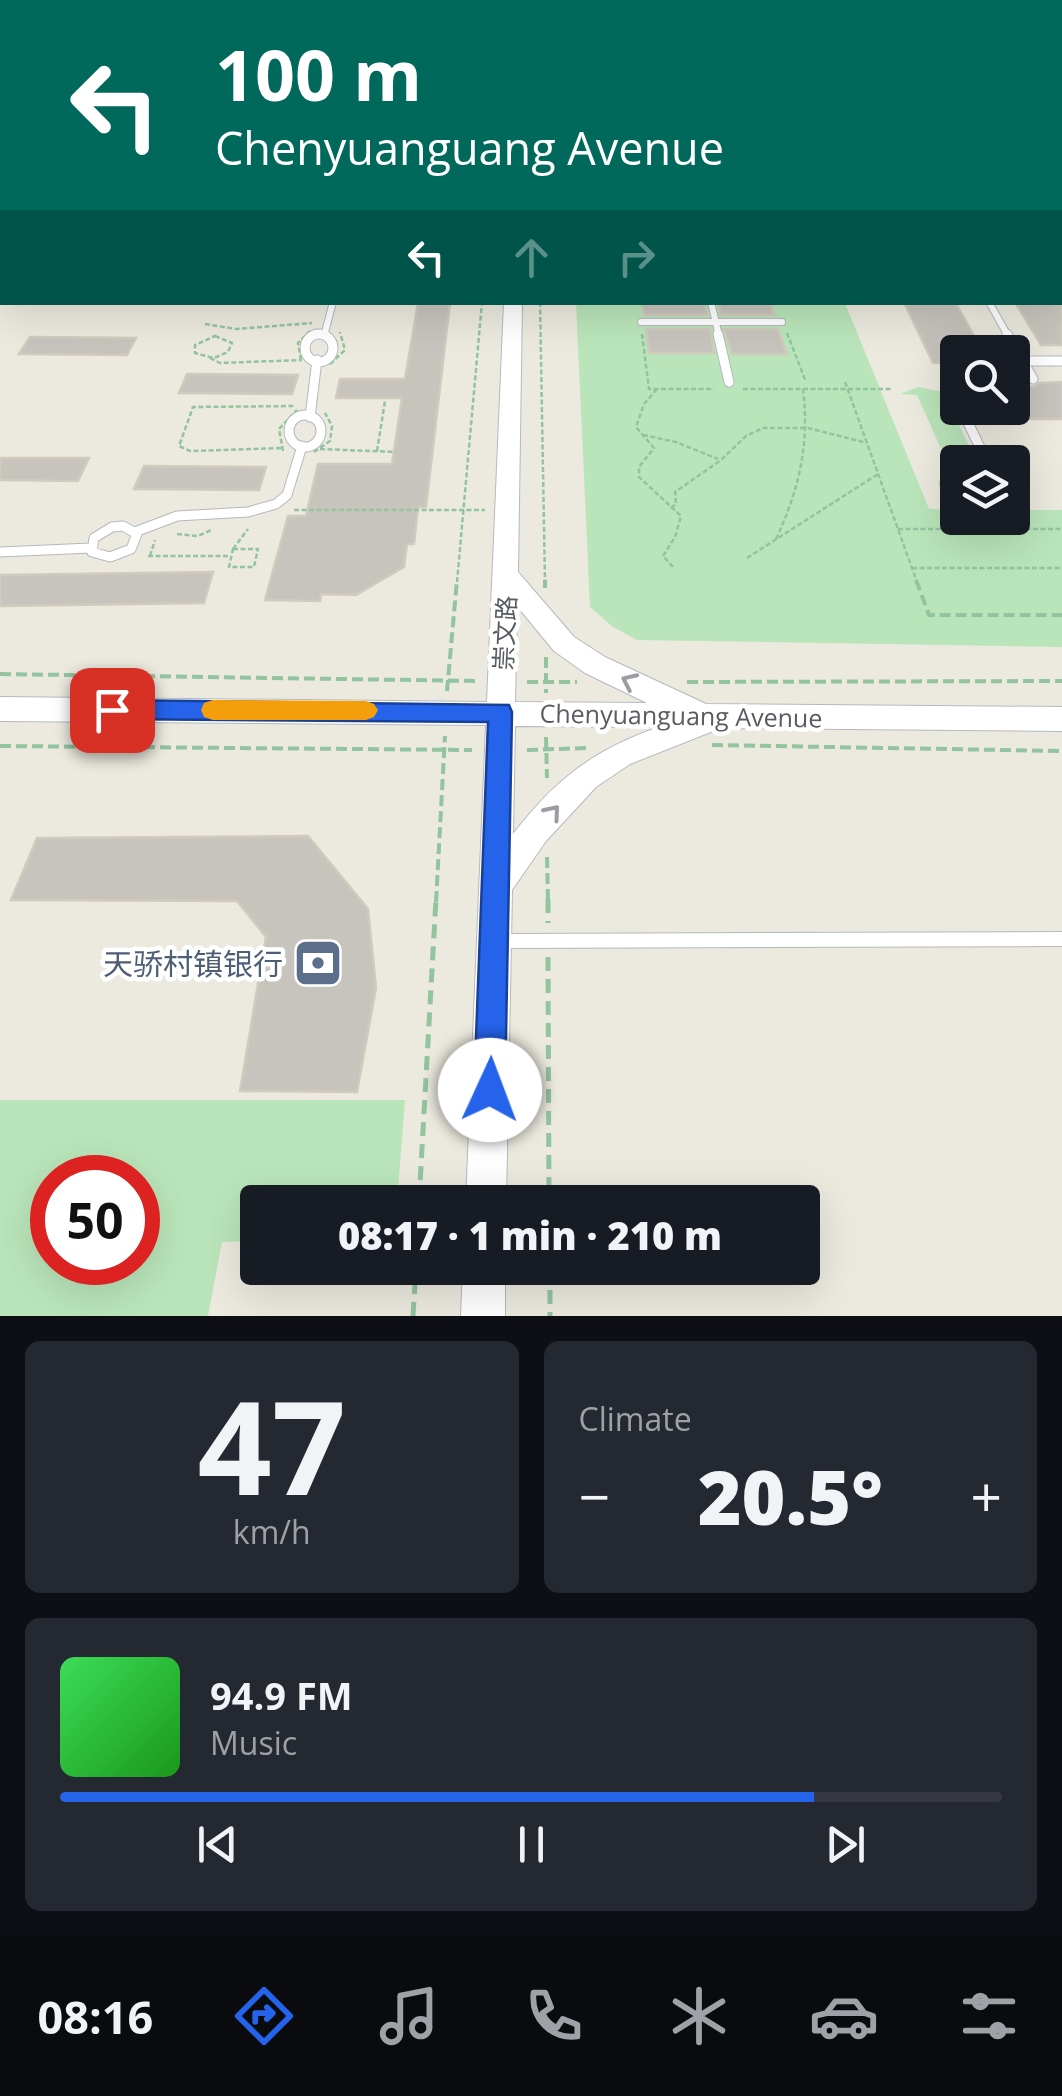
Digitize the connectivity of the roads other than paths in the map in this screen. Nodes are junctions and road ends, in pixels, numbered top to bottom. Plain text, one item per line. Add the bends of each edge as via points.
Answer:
1 (332, 305) edge
2 (513, 305) edge
3 (712, 305) edge
4 (991, 305) edge
5 (640, 322) dead end
6 (716, 322) junction
7 (782, 322) road end
8 (1008, 335) edge
9 (324, 336) junction
10 (317, 360) junction
11 (1030, 361) edge
12 (1062, 361) edge
13 (1030, 374) edge
14 (1033, 379) dead end
15 (729, 382) dead end
16 (310, 417) junction
17 (304, 451) junction
18 (135, 532) junction
19 (91, 548) junction
20 (0, 552) edge
21 (506, 575) junction
22 (0, 709) edge
23 (500, 712) junction
24 (720, 715) junction
25 (1062, 719) edge
26 (494, 889) junction
27 (1062, 939) edge
28 (494, 942) junction
29 (487, 1185) edge
30 (484, 1285) edge
31 (483, 1316) edge

1 - 9 lane
2 - 21 main road, 崇文路
3 - 6 lane
4 - 8 lane
5 - 6 lane
6 - 7 lane
6 - 15 lane
9 - 10 lane via 334,353
9 - 10 lane via 305,346 307,358
10 - 16 lane
11 - 12 lane
13 - 14 lane
16 - 17 lane via 320,423 320,437
16 - 17 lane via 289,428 292,444
17 - 18 lane via 288,495 276,504 176,516
18 - 19 lane via 112,527
18 - 19 lane via 136,542 122,555 100,556
19 - 20 lane
21 - 23 main road, 崇文路
24 -> 21 main road via 673,703 595,665 564,644
22 - 23 main road, Chenyuanguang Avenue
23 - 24 main road, Chenyuanguang Avenue
23 - 26 main road, 崇文路
24 - 25 main road, Chenyuanguang Avenue
26 -> 24 main road via 514,855 595,770
26 - 28 main road, 崇文路
27 - 28 lane
28 - 29 main road, 崇文路
30 - 31 main road

